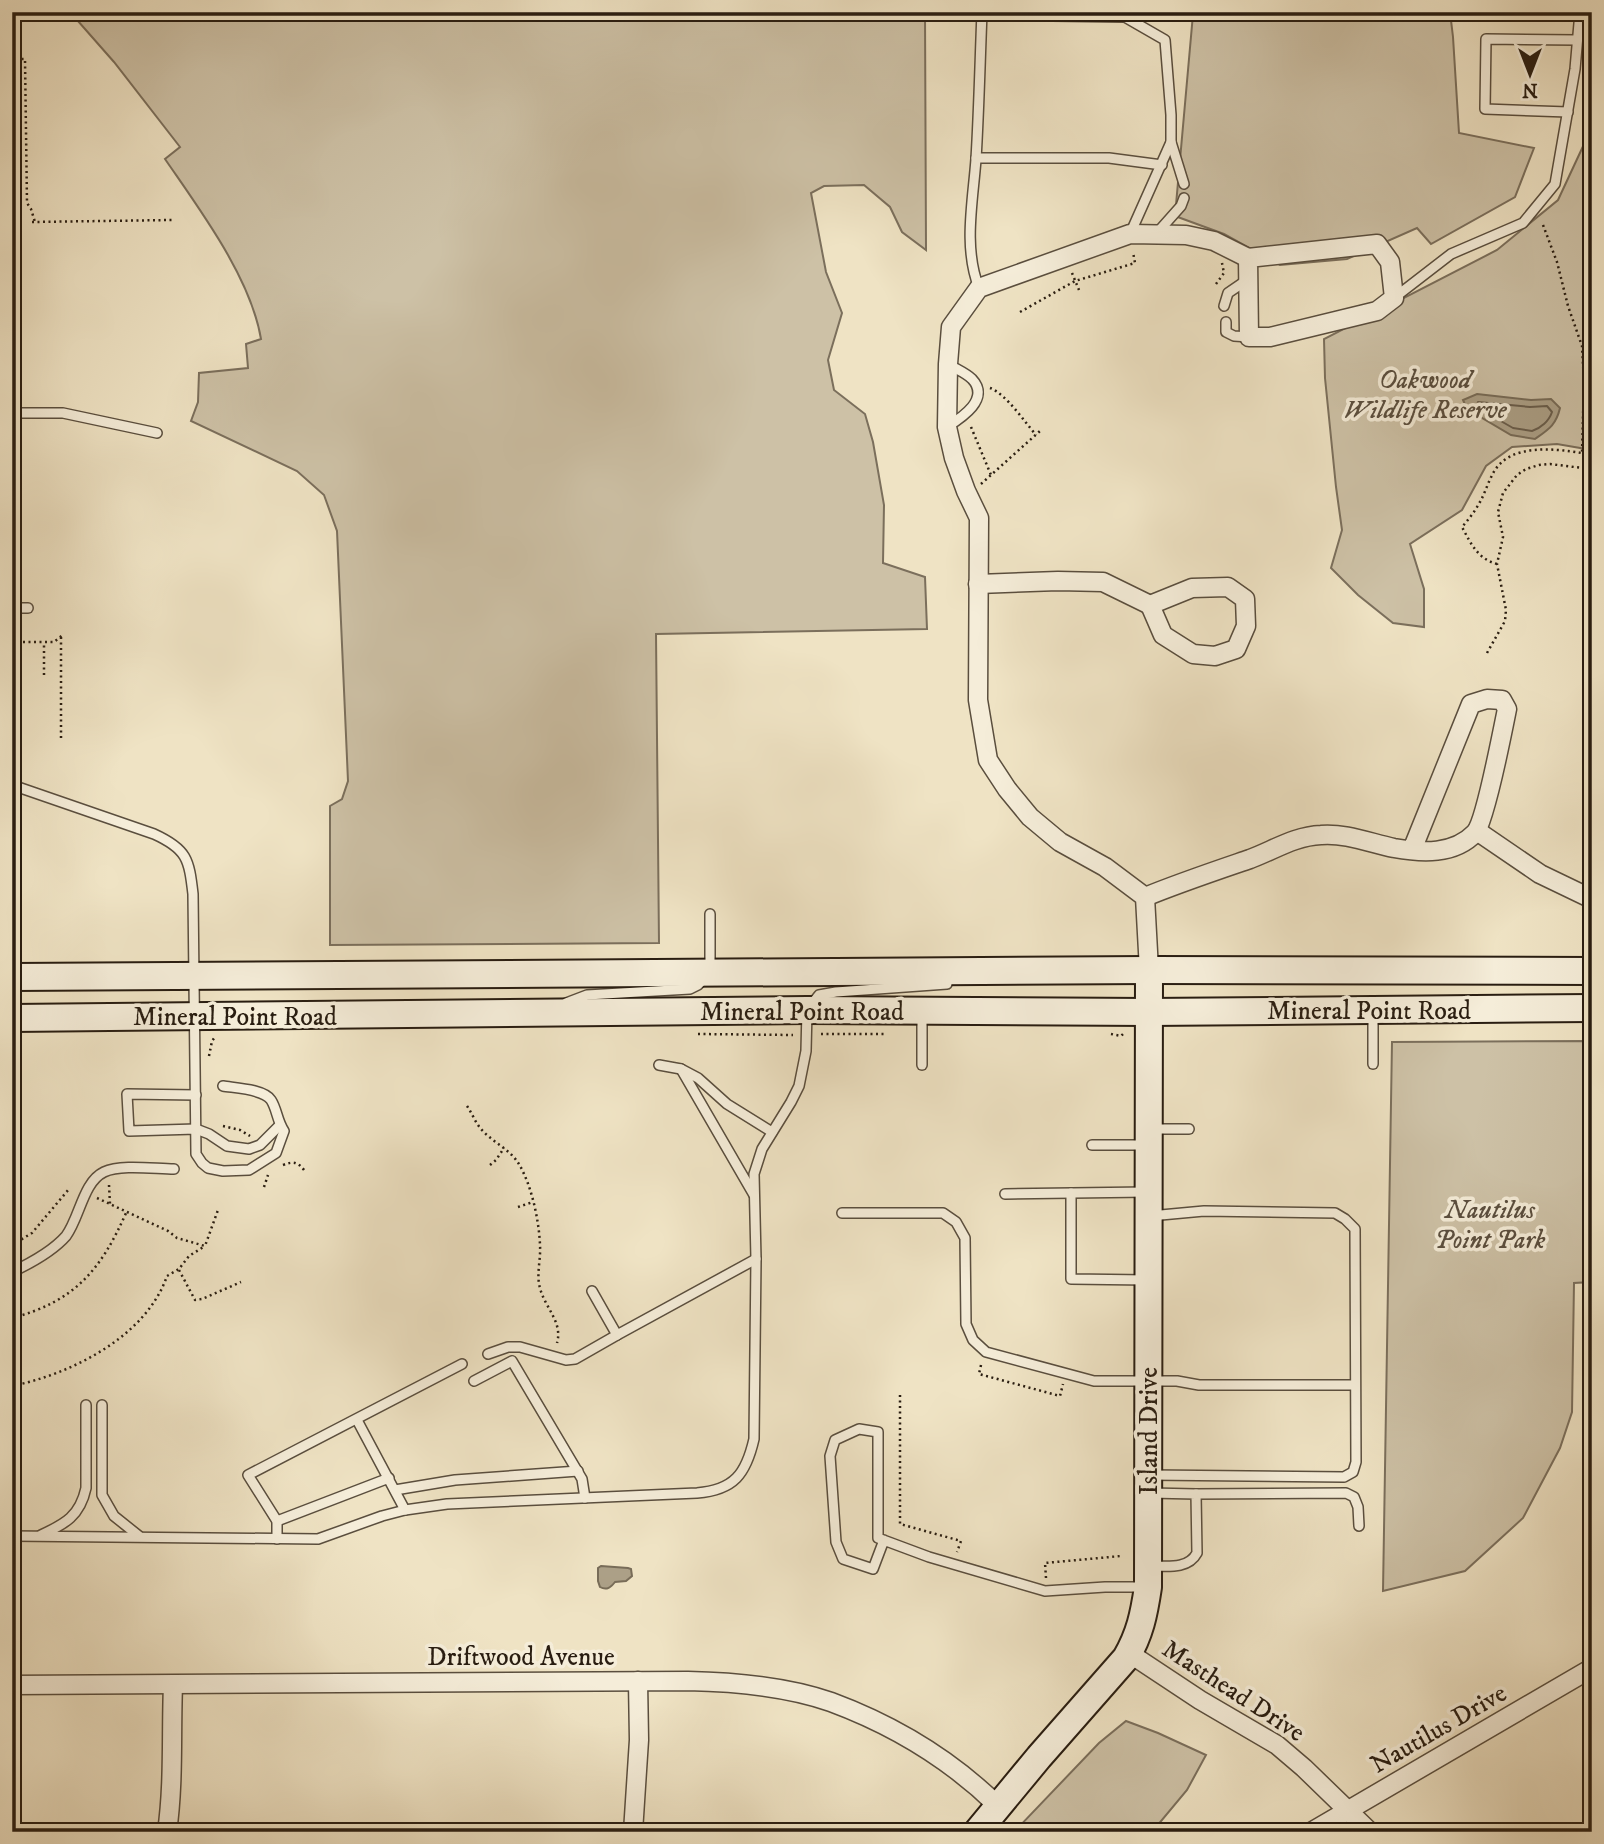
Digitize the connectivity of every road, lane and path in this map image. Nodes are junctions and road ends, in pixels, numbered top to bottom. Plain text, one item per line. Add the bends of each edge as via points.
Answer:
1 (1580, 12) edge
2 (982, 13) edge
3 (1577, 40) junction
4 (12, 64) edge
5 (1567, 112) junction
6 (1171, 142) junction
7 (976, 158) junction
8 (1162, 164) junction
9 (1184, 184) dead end
10 (1184, 198) dead end
11 (172, 220) dead end
12 (1543, 225) dead end
13 (1156, 234) junction
14 (1133, 241) junction
15 (1248, 258) junction
16 (1221, 260) dead end
17 (1070, 267) dead end
18 (1248, 279) junction
19 (1075, 281) junction
20 (1216, 284) dead end
21 (979, 288) junction
22 (1079, 289) dead end
23 (1394, 298) junction
24 (1224, 306) dead end
25 (1020, 312) dead end
26 (1226, 322) dead end
27 (1249, 337) junction
28 (948, 364) junction
29 (983, 388) dead end
30 (12, 413) edge
31 (1584, 418) junction
32 (1592, 418) edge
33 (970, 424) dead end
34 (947, 426) junction
35 (1040, 431) dead end
36 (158, 433) dead end
37 (1036, 435) junction
38 (1582, 453) junction
39 (1592, 455) edge
40 (1591, 469) edge
41 (991, 475) junction
42 (981, 484) dead end
43 (1497, 564) junction
44 (978, 584) junction
45 (1150, 606) junction
46 (12, 608) edge
47 (28, 608) dead end
48 (12, 642) edge
49 (44, 642) junction
50 (1487, 653) dead end
51 (44, 675) dead end
52 (61, 741) dead end
53 (12, 785) edge
54 (1476, 831) junction
55 (1412, 850) junction
56 (1145, 897) junction
57 (1592, 899) edge
58 (709, 914) dead end
59 (1149, 970) junction
60 (1007, 971) junction
61 (1592, 971) edge
62 (710, 972) junction
63 (194, 975) junction
64 (12, 977) edge
65 (966, 980) dead end
66 (953, 983) dead end
67 (1592, 1008) edge
68 (807, 1010) junction
69 (1373, 1010) junction
70 (922, 1011) junction
71 (1149, 1012) junction
72 (538, 1013) junction
73 (195, 1016) junction
74 (12, 1018) edge
75 (215, 1037) dead end
76 (209, 1060) dead end
77 (1373, 1064) dead end
78 (659, 1065) dead end
79 (922, 1065) dead end
80 (681, 1069) junction
81 (223, 1086) dead end
82 (195, 1095) junction
83 (467, 1105) dead end
84 (218, 1124) dead end
85 (279, 1125) junction
86 (1189, 1129) dead end
87 (772, 1132) junction
88 (196, 1133) junction
89 (1149, 1137) junction
90 (1092, 1145) dead end
91 (257, 1146) junction
92 (504, 1148) junction
93 (262, 1162) junction
94 (490, 1164) dead end
95 (174, 1169) dead end
96 (304, 1170) dead end
97 (268, 1172) junction
98 (109, 1185) dead end
99 (264, 1187) dead end
100 (69, 1189) dead end
101 (1071, 1193) junction
102 (1005, 1194) dead end
103 (756, 1197) junction
104 (96, 1198) dead end
105 (533, 1202) junction
106 (110, 1204) junction
107 (1149, 1204) junction
108 (518, 1208) dead end
109 (218, 1210) dead end
110 (126, 1212) junction
111 (842, 1213) dead end
112 (12, 1245) edge
113 (205, 1246) junction
114 (756, 1259) junction
115 (179, 1269) junction
116 (12, 1272) edge
117 (1149, 1280) junction
118 (241, 1282) dead end
119 (592, 1291) dead end
120 (12, 1318) edge
121 (617, 1335) junction
122 (556, 1346) dead end
123 (488, 1353) dead end
124 (976, 1359) dead end
125 (462, 1364) dead end
126 (474, 1381) dead end
127 (1149, 1381) junction
128 (1064, 1384) dead end
129 (1355, 1385) junction
130 (12, 1386) edge
131 (900, 1395) dead end
132 (86, 1405) dead end
133 (102, 1405) dead end
134 (357, 1420) junction
135 (12, 1466) edge
136 (578, 1471) junction
137 (389, 1478) junction
138 (1148, 1484) junction
139 (396, 1490) junction
140 (1196, 1494) junction
141 (584, 1498) junction
142 (405, 1510) junction
143 (277, 1521) junction
144 (1359, 1526) dead end
145 (13, 1536) edge
146 (39, 1536) junction
147 (139, 1536) junction
148 (277, 1539) junction
149 (884, 1540) junction
150 (957, 1552) dead end
151 (1121, 1556) dead end
152 (1148, 1577) junction
153 (1042, 1578) dead end
154 (1129, 1653) junction
155 (1592, 1668) edge
156 (638, 1681) junction
157 (12, 1685) edge
158 (173, 1685) junction
159 (998, 1806) junction
160 (1347, 1810) junction
161 (167, 1832) edge
162 (634, 1832) edge
163 (976, 1832) edge
164 (1311, 1832) edge
165 (1370, 1832) edge

1 - 3 lane
2 - 6 lane via 1125,17 1165,40
2 - 7 lane
3 - 5 lane
3 - 5 lane via 1486,39 1485,109
4 - 11 path via 25,59 27,203 33,222
5 - 23 lane via 1555,184 1523,223 1451,254
6 - 8 lane
6 - 9 lane
7 - 8 lane via 1109,158
7 - 21 lane via 969,249
8 - 14 lane
10 - 13 lane
12 - 31 path via 1582,346
13 - 14 street
13 - 15 street via 1214,241
14 - 19 path via 1135,262
14 - 21 street
15 - 18 street
15 - 23 street via 1377,244 1390,262
16 - 20 path via 1224,273
17 - 19 path
18 - 24 lane via 1228,293
18 - 27 street
19 - 22 path
19 - 25 path
21 - 28 street via 951,327
23 - 27 street via 1377,311 1270,337
26 - 27 lane via 1226,332
28 - 34 street
28 - 34 lane via 971,379 976,395 975,405 965,416
29 - 37 path via 994,389
30 - 36 lane via 63,413
31 - 32 path
31 - 38 path
33 - 41 path
34 - 44 street via 954,458 979,517
35 - 37 path
37 - 41 path
38 - 39 path
38 - 43 path via 1541,450 1515,454 1501,463 1462,527 1479,555
40 - 43 path via 1550,464 1517,475 1500,502 1503,537
41 - 42 path
43 - 50 path via 1505,621
44 - 45 street via 1103,582
44 - 56 street via 978,700 988,760 1030,817
45 - 45 street via 1192,588 1228,587 1245,599 1246,626 1236,649 1215,656 1193,654 1163,635
46 - 47 lane
48 - 49 path
49 - 51 path
49 - 52 path via 63,635
53 - 63 lane via 154,834 185,855 193,894
54 - 55 street via 1454,847
54 - 55 street via 1507,709 1502,700 1471,704
54 - 57 street via 1540,874
55 - 56 street via 1320,835 1285,843
56 - 59 street
58 - 62 lane
59 - 60 main road, Mineral Point Road
59 - 61 main road, Mineral Point Road
59 - 71 main road, Island Drive
60 - 62 main road, Mineral Point Road
60 - 65 lane
62 - 63 main road, Mineral Point Road
62 - 72 lane via 690,989 587,995
63 - 64 main road, Mineral Point Road
63 - 73 lane
66 - 68 lane via 819,995
67 - 69 main road, Mineral Point Road
68 - 70 main road, Mineral Point Road
68 - 72 main road, Mineral Point Road
68 - 87 lane via 799,1086
69 - 71 main road, Mineral Point Road
69 - 77 lane
70 - 71 main road, Mineral Point Road
70 - 79 lane
71 - 89 main road, Island Drive
72 - 73 main road, Mineral Point Road
73 - 74 main road, Mineral Point Road
73 - 82 lane
75 - 76 path
78 - 80 lane
80 - 87 lane
80 - 103 lane
81 - 85 lane via 264,1093
82 - 88 lane
82 - 88 lane via 127,1094 129,1131
83 - 92 path via 481,1129
84 - 91 path via 247,1134
85 - 91 lane
85 - 93 lane via 284,1130 276,1153
86 - 89 lane
87 - 103 lane via 754,1174
88 - 91 lane via 227,1146
88 - 93 lane via 196,1154 208,1168 244,1171
89 - 90 lane
89 - 107 main road, Island Drive
91 - 93 lane
92 - 94 path
92 - 105 path via 521,1167
93 - 97 path
95 - 116 lane via 103,1172 91,1181 65,1236
96 - 97 path via 290,1162
97 - 99 path
98 - 106 path
100 - 112 path via 32,1233
101 - 102 lane
101 - 107 lane
101 - 117 lane via 1071,1279
103 - 114 lane
104 - 106 path
105 - 108 path
105 - 122 path via 540,1244 538,1283 559,1326
106 - 110 path
107 - 117 main road, Island Drive
107 - 129 lane via 1204,1211 1335,1213 1345,1219 1355,1229
109 - 113 path
110 - 113 path via 177,1238
110 - 120 path via 110,1246 85,1279 43,1307
111 - 127 lane via 943,1213 956,1222 965,1238 967,1324 973,1340 986,1352 1094,1381
113 - 115 path
114 - 121 lane
114 - 141 lane via 754,1439 744,1470 712,1492
115 - 118 path via 195,1300
115 - 130 path via 167,1276 152,1304 111,1345 68,1370
117 - 127 main road, Island Drive
119 - 121 lane
121 - 123 lane via 575,1359 508,1346
124 - 128 path via 981,1364 979,1374 1060,1396
125 - 134 lane
126 - 136 lane via 512,1361
127 - 129 lane
127 - 138 main road, Island Drive
129 - 138 lane via 1353,1472
131 - 150 path via 900,1524 961,1541
132 - 146 lane via 86,1488 81,1507 67,1521
133 - 147 lane via 102,1495 114,1516
134 - 137 lane
134 - 143 lane via 248,1475
135 - 145 lane
136 - 139 lane via 455,1480
136 - 141 lane
137 - 139 lane
137 - 143 lane
138 - 140 lane
138 - 152 main road, Island Drive
139 - 142 lane
140 - 144 lane via 1346,1493 1358,1507
140 - 152 lane via 1194,1559
141 - 142 lane
142 - 148 lane via 318,1539
143 - 148 lane
145 - 146 lane
146 - 147 lane
147 - 148 lane
149 - 149 lane via 873,1569 843,1559 836,1542 830,1456 835,1440 859,1429 878,1432 878,1538
149 - 152 lane via 1045,1591 1105,1587
151 - 153 path via 1045,1563 1046,1579
152 - 154 main road, Island Drive via 1137,1639
154 - 159 main road, Island Drive
154 - 160 street, Masthead Drive via 1277,1745
155 - 160 street, Nautilus Drive
156 - 158 street, Driftwood Avenue
156 - 159 street, Driftwood Avenue via 726,1682 829,1702 923,1747 975,1783
156 - 162 street
157 - 158 street, Driftwood Avenue
158 - 161 street
159 - 163 main road, Island Drive
160 - 164 street, Nautilus Drive
160 - 165 street, Masthead Drive

